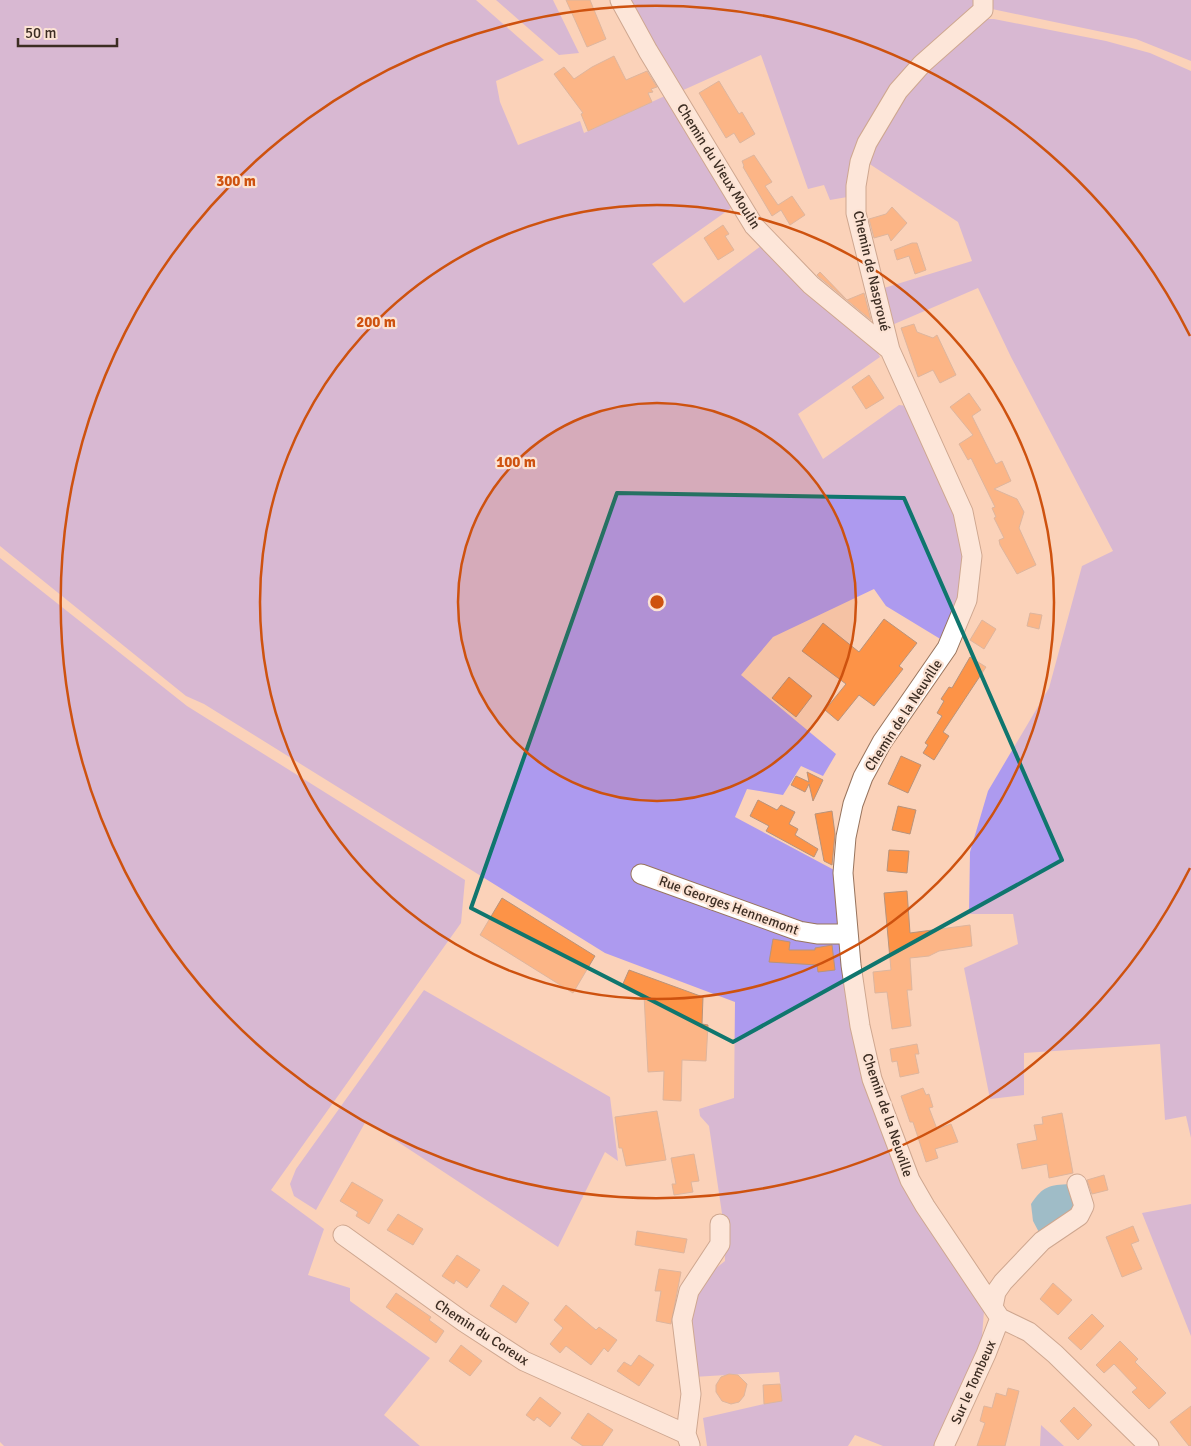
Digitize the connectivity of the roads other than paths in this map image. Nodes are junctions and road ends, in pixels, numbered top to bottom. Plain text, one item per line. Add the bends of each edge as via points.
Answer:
1 (620, 0) edge
2 (983, 0) edge
3 (890, 350) junction
4 (641, 874) dead end
5 (848, 934) junction
6 (1077, 1184) dead end
7 (720, 1224) dead end
8 (343, 1235) dead end
9 (997, 1312) junction
10 (688, 1440) edge
11 (944, 1446) edge
12 (1149, 1446) edge

1 - 3 street, Chemin du Vieux Moulin via 754,226 811,285
2 - 3 street, Chemin de Nasproué via 983,10 922,64 898,91 874,130 860,162 856,213
3 - 5 street, Chemin de la Neuville via 964,512 972,556 964,612 947,648 882,742 862,777 856,795 846,837 843,874
4 - 5 street, Rue Georges Hennemont via 799,931
5 - 9 street, Chemin de la Neuville via 865,1052 910,1180
6 - 9 street via 1084,1206 1079,1216 1042,1241 1003,1282 996,1292
7 - 10 street, Chemin du Coreux via 720,1244 689,1291 682,1320 691,1394
8 - 10 street, Chemin du Coreux via 524,1361
9 - 11 street, Sur le Tombeux via 986,1354
9 - 12 street via 1029,1332 1055,1354

